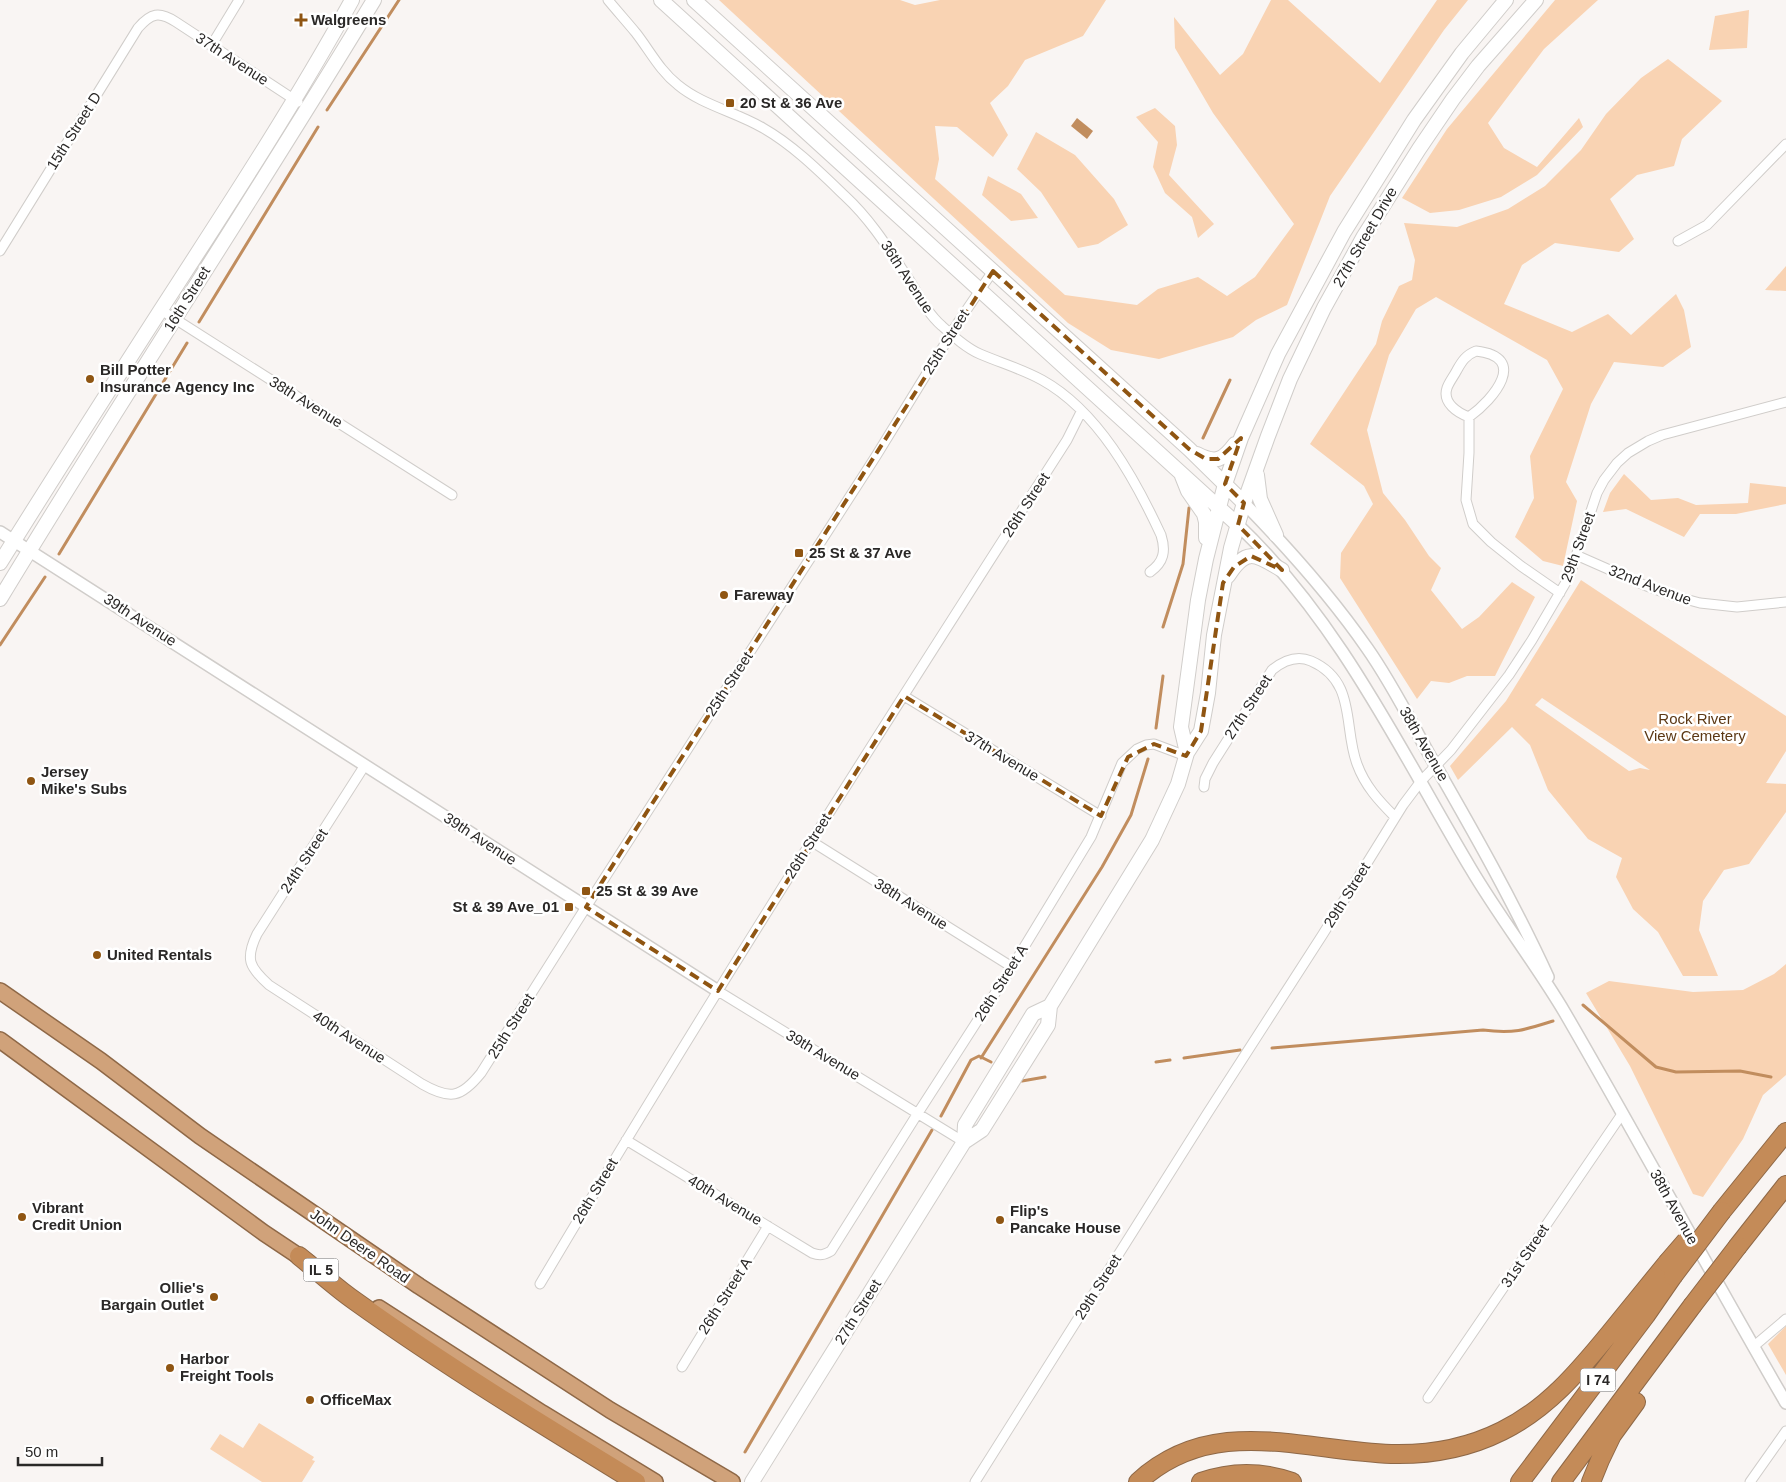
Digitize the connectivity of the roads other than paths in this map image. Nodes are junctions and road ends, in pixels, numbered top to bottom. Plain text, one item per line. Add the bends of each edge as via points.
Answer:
1 (239, 0) edge
2 (352, 0) edge
3 (374, 0) edge
4 (608, 0) edge
5 (661, 0) edge
6 (694, 0) edge
7 (1506, 0) edge
8 (1536, 0) edge
9 (153, 15) joint
10 (211, 46) junction
11 (295, 100) junction
12 (308, 109) junction
13 (1786, 144) edge
14 (1678, 241) dead end
15 (0, 251) edge
16 (993, 271) junction
17 (980, 290) junction
18 (160, 310) junction
19 (174, 319) junction
20 (951, 334) junction
21 (1786, 402) edge
22 (1081, 412) junction
23 (1469, 417) junction
24 (1241, 438) junction
25 (1188, 450) junction
26 (1257, 468) junction
27 (1180, 471) junction
28 (1225, 484) junction
29 (452, 494) dead end
30 (1244, 503) junction
31 (1219, 507) junction
32 (1238, 525) junction
33 (0, 532) edge
34 (1276, 535) junction
35 (14, 540) junction
36 (30, 550) junction
37 (1576, 555) junction
38 (1206, 559) junction
39 (0, 563) edge
40 (1282, 570) junction
41 (1150, 572) dead end
42 (1224, 583) junction
43 (1560, 593) junction
44 (0, 598) edge
45 (1786, 602) edge
46 (904, 696) junction
47 (1186, 755) junction
48 (365, 765) junction
49 (1437, 766) junction
50 (1421, 781) junction
51 (1204, 787) dead end
52 (1101, 816) junction
53 (1395, 817) junction
54 (811, 841) junction
55 (586, 907) junction
56 (249, 958) joint
57 (1012, 968) junction
58 (0, 980) edge
59 (0, 991) edge
60 (718, 991) junction
61 (1563, 1010) junction
62 (0, 1040) edge
63 (101, 1061) junction
64 (460, 1093) joint
65 (918, 1113) junction
66 (1622, 1114) junction
67 (1786, 1132) edge
68 (626, 1140) junction
69 (964, 1142) junction
70 (1786, 1185) edge
71 (768, 1226) junction
72 (825, 1255) joint
73 (299, 1256) junction
74 (1670, 1270) junction
75 (540, 1284) dead end
76 (1696, 1308) junction
77 (1786, 1319) edge
78 (1753, 1347) junction
79 (682, 1367) dead end
80 (1428, 1398) dead end
81 (1786, 1403) edge
82 (1786, 1431) edge
83 (636, 1482) edge
84 (655, 1482) edge
85 (732, 1482) edge
86 (752, 1482) edge
87 (975, 1482) edge
88 (1138, 1482) edge
89 (1201, 1482) edge
90 (1292, 1482) edge
91 (1520, 1482) edge
92 (1561, 1482) edge
93 (1591, 1482) edge
94 (1750, 1482) edge

1 - 10 street
2 - 11 main road, 16th Street
3 - 12 main road, 16th Street
4 - 20 street, 36th Avenue via 656,62 680,87 746,118 784,141 846,196 875,228 936,320
5 - 17 main road, 36th Avenue
6 - 16 main road
7 - 24 main road, 27th Street Drive via 1462,53 1414,120 1344,232 1278,354
8 - 26 main road, 27th Street Drive via 1453,99 1385,201 1307,343
9 - 10 street, 37th Avenue via 169,18
9 - 15 street, 15th Street D via 138,28
10 - 11 street, 37th Avenue
11 - 12 street, 37th Avenue
11 - 18 main road, 16th Street
12 - 19 main road, 16th Street
13 - 14 street via 1707,225
16 - 17 street, 25th Street
16 - 25 main road
17 - 20 street, 25th Street
17 - 27 main road, 36th Avenue
18 - 19 street, 38th Avenue
18 - 35 main road, 16th Street
19 - 29 street, 38th Avenue
19 - 36 main road, 16th Street
20 - 22 street, 36th Avenue via 971,350 1043,381 1062,393
20 - 55 street, 25th Street
21 - 37 street, 29th Street via 1662,435 1628,454 1610,471 1597,493
22 - 41 street, 36th Avenue via 1100,431 1134,480 1161,535 1164,543 1162,560
22 - 46 street, 26th Street via 1067,440
23 - 23 street via 1488,402 1504,377 1502,362 1487,352 1468,354 1447,388 1446,396 1453,409
23 - 43 street via 1466,500 1474,524 1506,554
24 - 25 main road via 1218,459 1206,459
24 - 28 main road, 27th Street Drive
25 - 28 main road
26 - 30 main road, 27th Street Drive
26 - 34 main road via 1260,499
27 - 31 main road, 36th Avenue
27 - 38 main road via 1206,522
28 - 30 main road
28 - 31 main road, 27th Street
30 - 32 main road, 27th Street
30 - 34 street, 38th Avenue
31 - 32 main road, 36th Avenue
31 - 38 main road, 27th Street
32 - 40 street, 38th Avenue
32 - 42 main road, 27th Street
33 - 35 street, 39th Avenue
34 - 49 street, 38th Avenue via 1368,649
35 - 36 street, 39th Avenue
35 - 39 main road, 16th Street
36 - 44 main road, 16th Street
36 - 48 street, 39th Avenue
37 - 43 street, 29th Street
37 - 45 street, 32nd Avenue via 1644,585 1700,603 1736,607
38 - 47 main road, 27th Street via 1181,727
40 - 42 main road via 1260,558 1246,556
40 - 50 street, 38th Avenue via 1344,653
42 - 47 main road, 27th Street via 1202,731
43 - 49 street, 29th Street via 1509,674
46 - 52 street, 37th Avenue
46 - 54 street, 26th Street
47 - 52 street, 26th Street A via 1154,744 1137,749 1122,763
47 - 69 main road, 27th Street via 1178,784 1152,840 1050,1006 1033,1014 965,1125
48 - 55 street, 39th Avenue
48 - 56 street, 24th Street via 257,934
49 - 50 street, 29th Street
49 - 61 street, 38th Avenue via 1505,888
50 - 53 street, 29th Street
50 - 61 street, 38th Avenue via 1483,889
51 - 53 street, 27th Street via 1213,763 1272,670 1290,660 1308,660 1327,670 1340,686 1348,710 1357,764 1372,792
52 - 57 street, 26th Street A
53 - 87 street, 29th Street
54 - 57 street, 38th Avenue
54 - 60 street, 26th Street
55 - 60 street, 39th Avenue
55 - 64 street, 25th Street via 481,1073
56 - 64 street, 40th Avenue via 256,972 269,985 422,1084 448,1095
57 - 65 street, 26th Street A
58 - 63 highway
59 - 63 highway, John Deere Road
60 - 65 street, 39th Avenue
60 - 68 street, 26th Street
61 - 66 street, 38th Avenue
62 - 73 highway, IL 5
63 - 85 highway, John Deere Road via 200,1136 419,1286 610,1410
65 - 69 street, 39th Avenue
65 - 72 street, 26th Street A via 838,1242
66 - 78 street, 38th Avenue
66 - 80 street, 31st Street
67 - 74 highway, I 74, bridge
68 - 71 street, 40th Avenue
68 - 75 street, 26th Street
69 - 86 main road, 27th Street
70 - 76 highway, I 74, bridge via 1738,1246
71 - 72 street, 40th Avenue via 812,1253
71 - 79 street, 26th Street A
73 - 83 highway via 354,1300 433,1354
73 - 84 highway, IL 5
74 - 88 highway via 1557,1394 1492,1436 1453,1448 1392,1454 1255,1440 1219,1442 1171,1458
74 - 91 highway, I 74 via 1641,1323
76 - 92 highway, I 74
76 - 93 highway via 1681,1340 1612,1435
77 - 78 street
78 - 81 street, 38th Avenue
82 - 94 street
89 - 90 highway via 1244,1473 1263,1474

